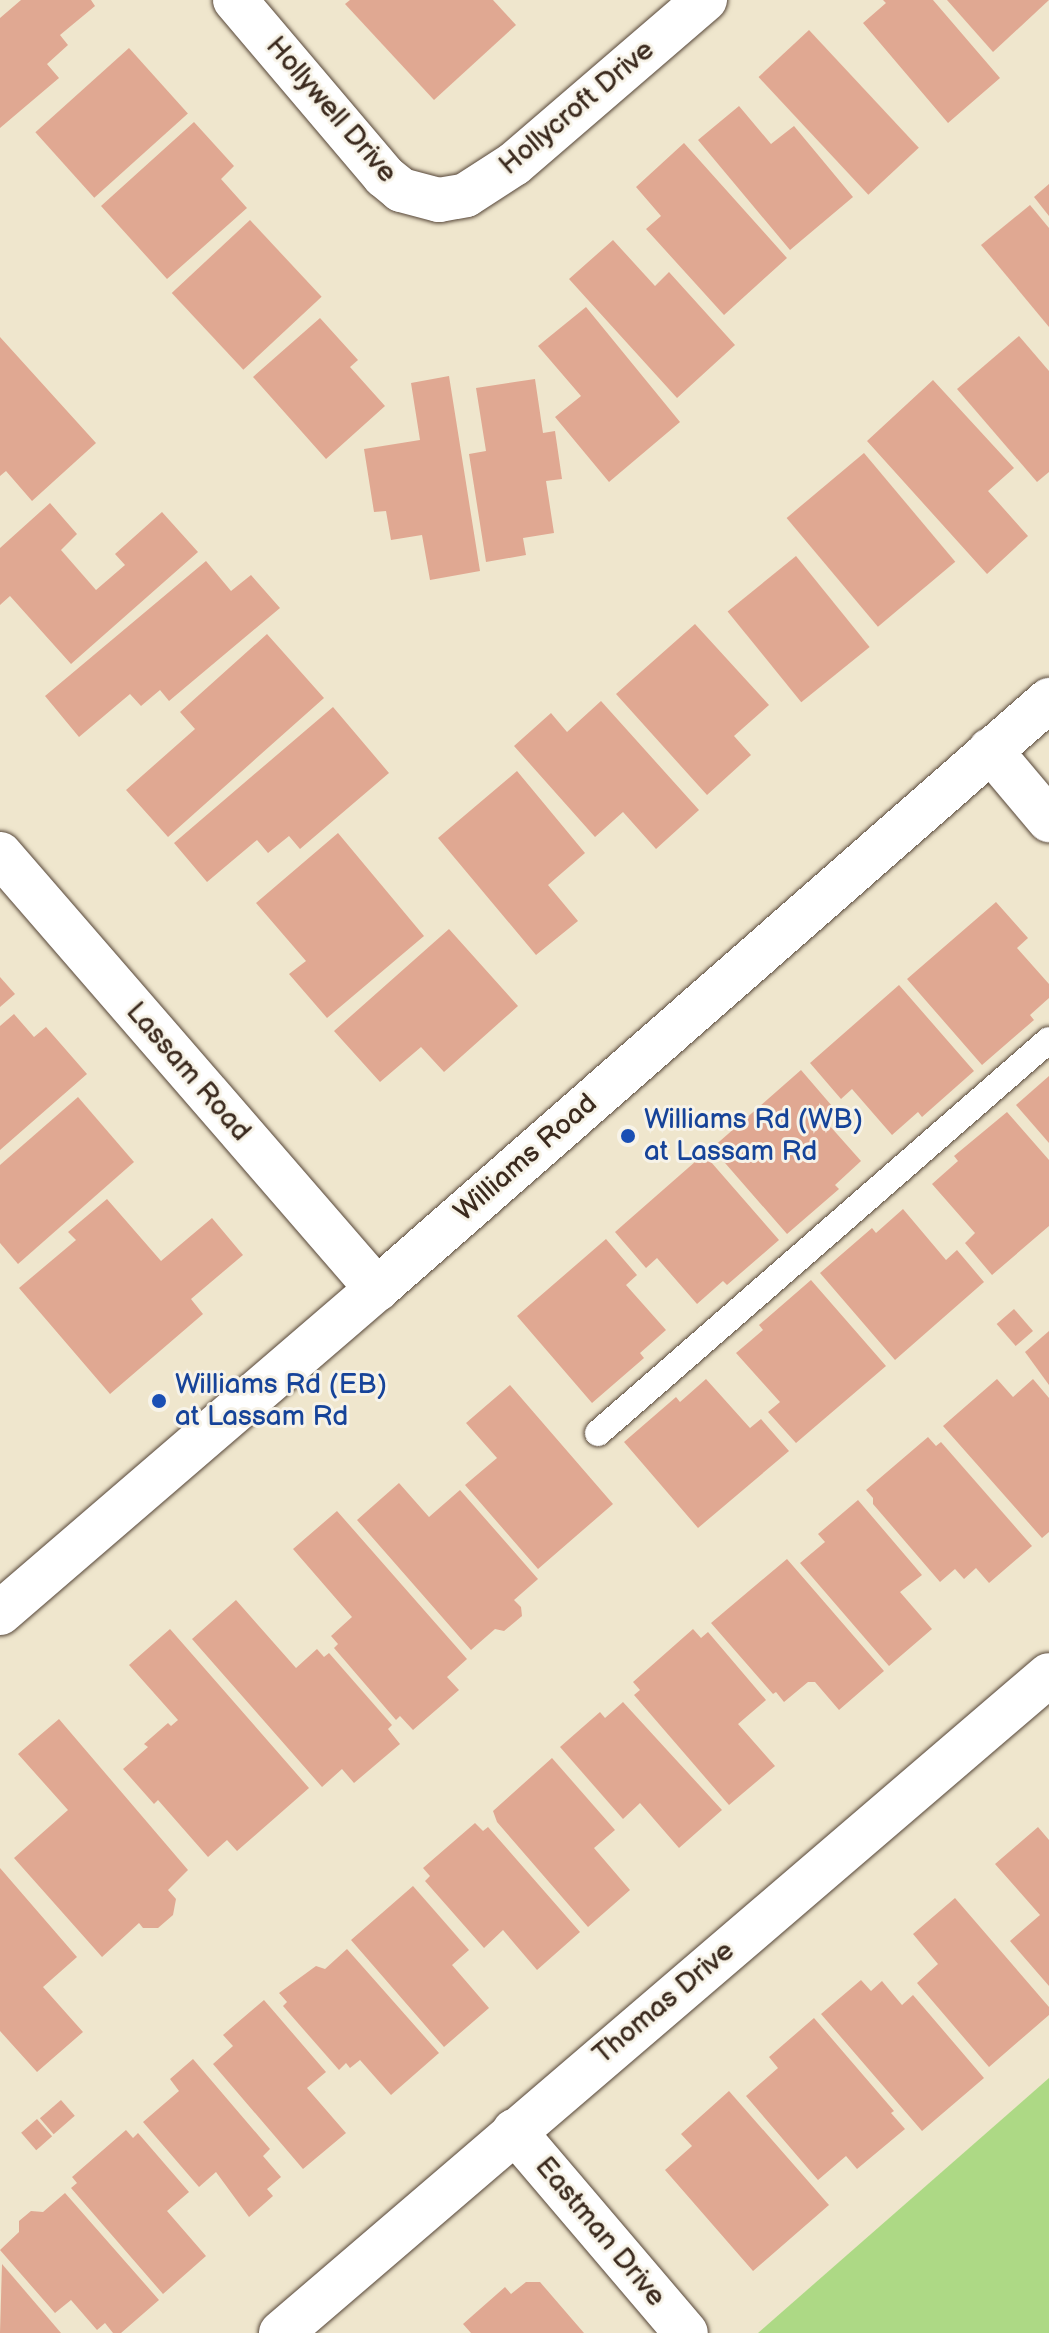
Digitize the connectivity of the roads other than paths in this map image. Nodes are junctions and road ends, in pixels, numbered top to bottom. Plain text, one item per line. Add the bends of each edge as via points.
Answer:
1 (235, 0) edge
2 (705, 0) edge
3 (439, 200) joint
4 (1049, 700) edge
5 (990, 750) junction
6 (1049, 820) edge
7 (0, 854) edge
8 (1049, 1040) edge
9 (377, 1289) junction
10 (598, 1433) dead end
11 (0, 1613) edge
12 (1049, 1675) edge
13 (514, 2131) junction
14 (281, 2333) edge
15 (686, 2333) edge

1 - 3 street, Hollywell Drive via 384,176 401,190
2 - 3 street, Hollycroft Drive via 514,164 466,195
4 - 5 street, Williams Road
5 - 6 street
5 - 9 street, Williams Road
7 - 9 street, Lassam Road
8 - 10 lane
9 - 11 street, Williams Road
12 - 13 street, Thomas Drive
13 - 14 street, Thomas Drive
13 - 15 street, Eastman Drive

